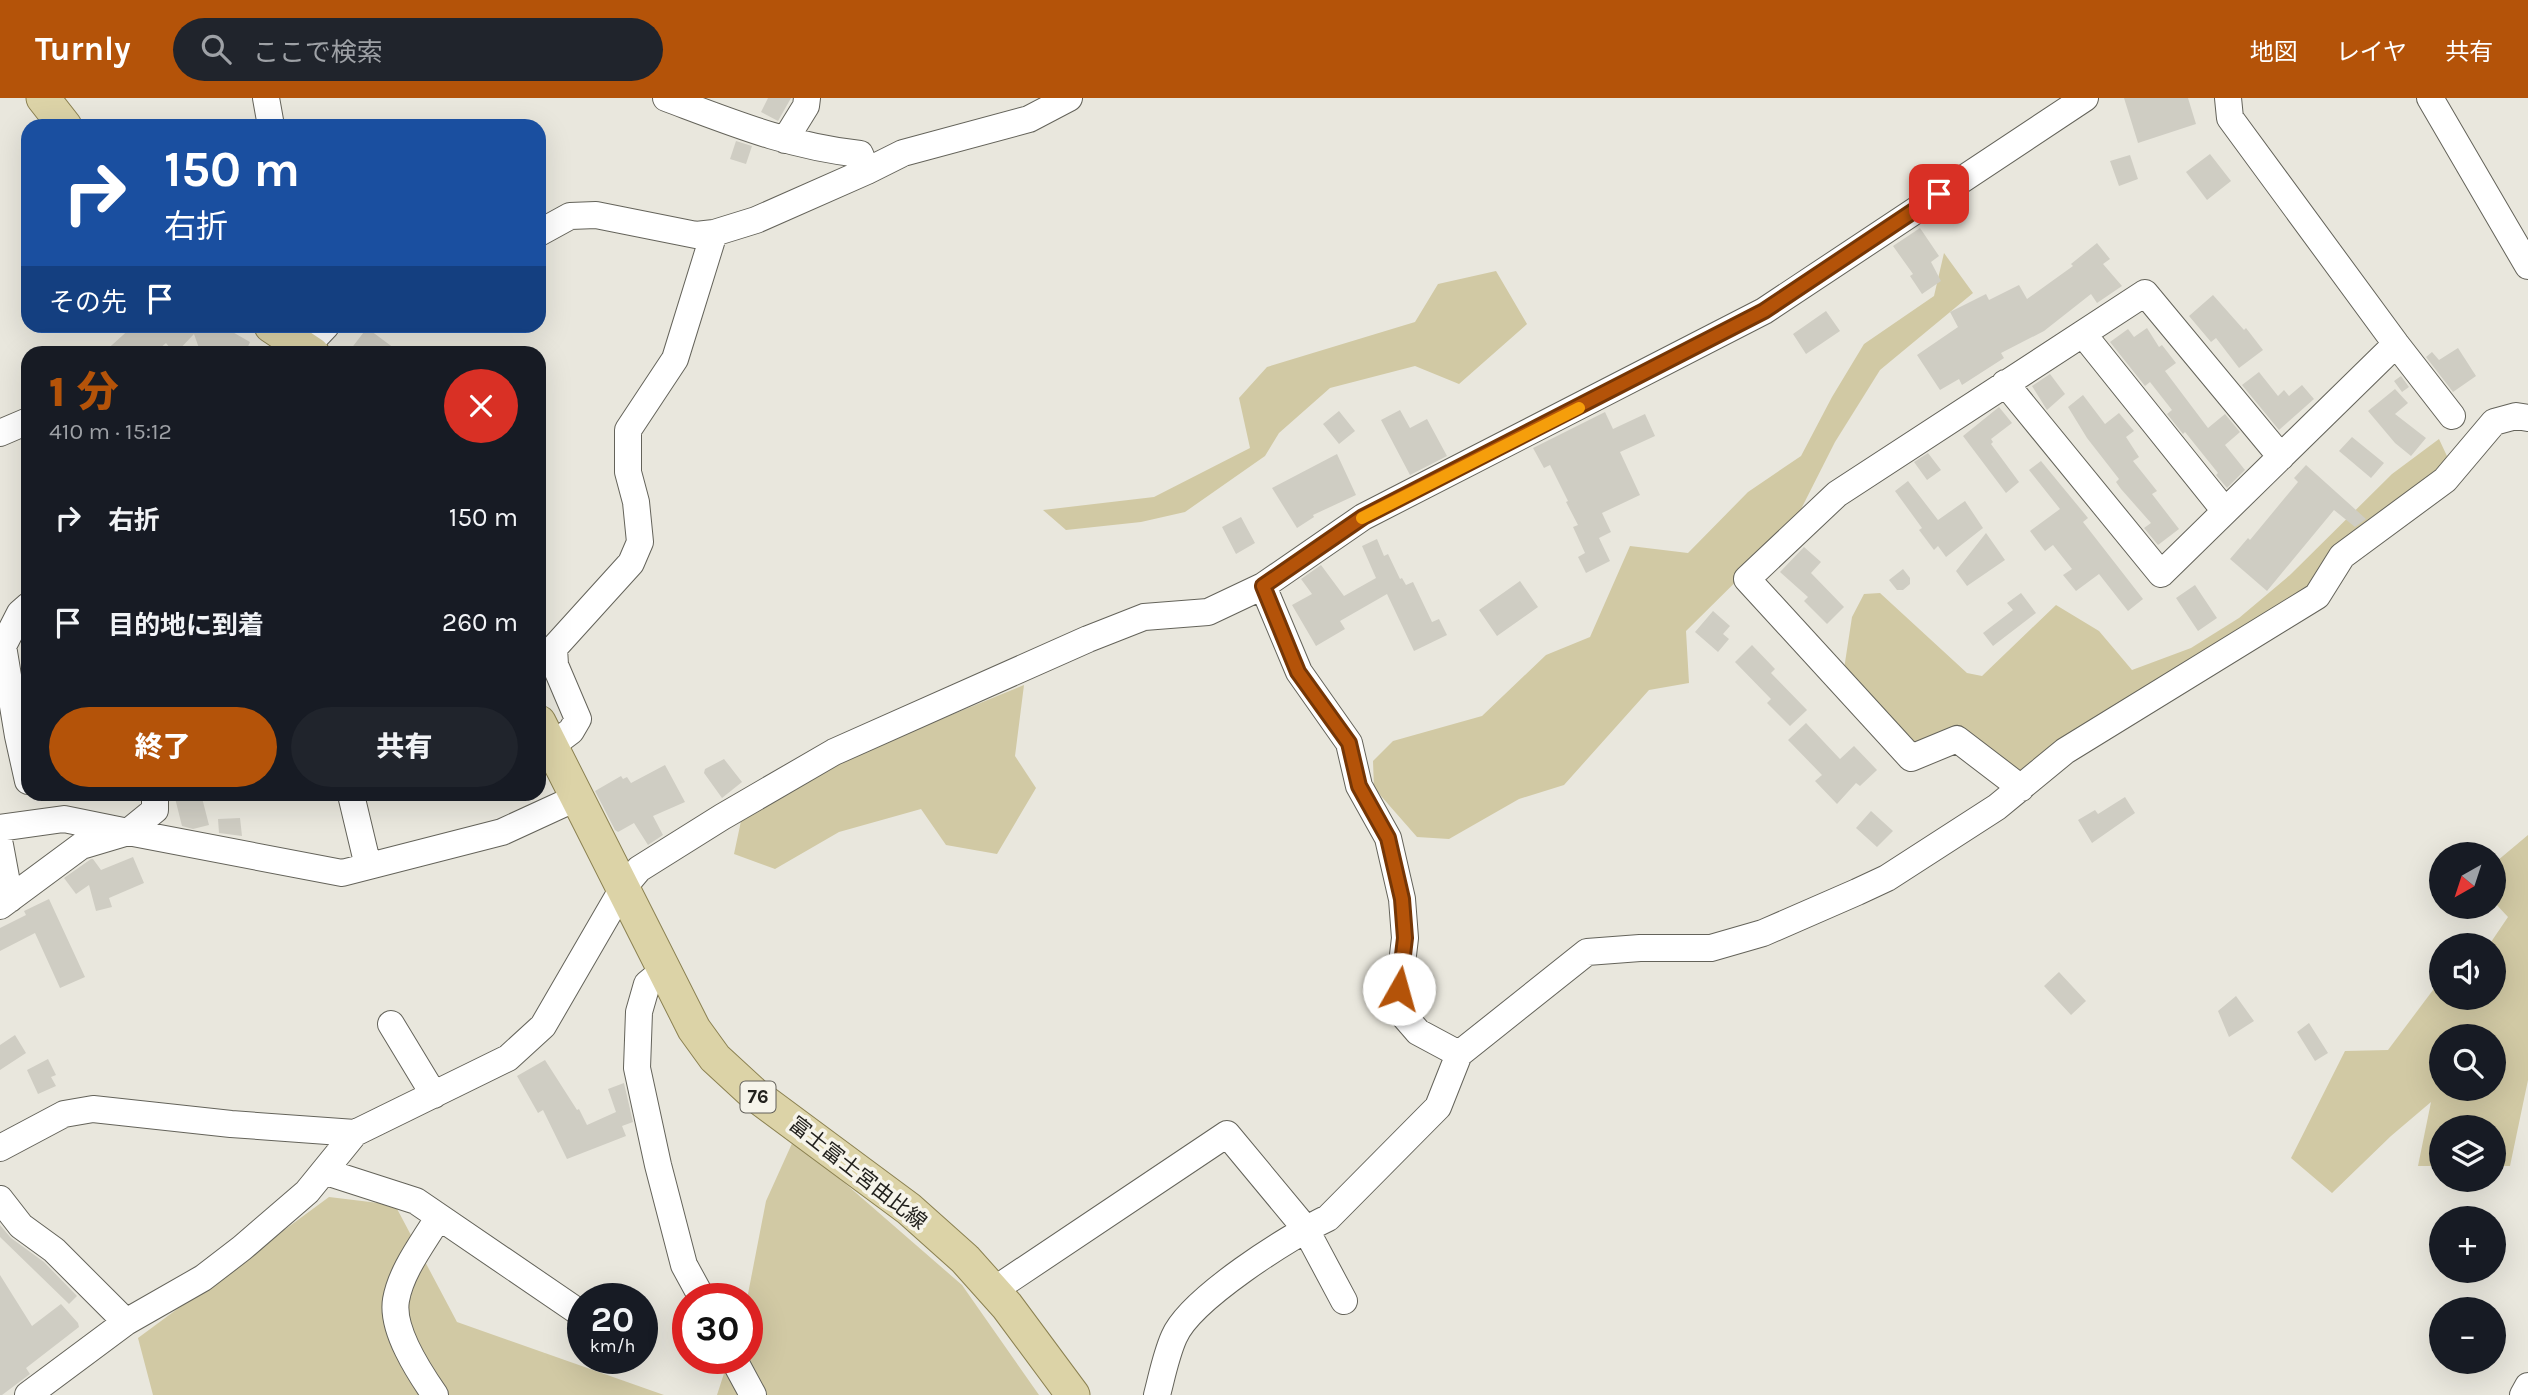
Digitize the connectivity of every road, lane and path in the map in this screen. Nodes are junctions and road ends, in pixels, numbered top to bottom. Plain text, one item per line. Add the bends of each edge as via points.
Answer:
1 (43, 98) edge
2 (266, 98) edge
3 (666, 98) edge
4 (807, 98) edge
5 (1069, 98) edge
6 (2085, 98) edge
7 (2228, 98) edge
8 (2430, 98) edge
9 (60, 119) edge
10 (270, 119) edge
11 (785, 140) junction
12 (867, 171) junction
13 (546, 229) edge
14 (714, 233) junction
15 (2528, 266) edge
16 (284, 333) edge
17 (2083, 334) junction
18 (2396, 344) junction
19 (307, 345) edge
20 (2005, 383) junction
21 (2452, 416) dead end
22 (2528, 418) edge
23 (21, 424) edge
24 (0, 433) edge
25 (2281, 457) junction
26 (2225, 511) junction
27 (1263, 586) junction
28 (21, 612) edge
29 (546, 734) edge
30 (546, 736) edge
31 (21, 750) edge
32 (2021, 788) junction
33 (576, 798) junction
34 (33, 801) edge
35 (155, 801) edge
36 (352, 801) edge
37 (38, 823) junction
38 (0, 828) edge
39 (128, 832) junction
40 (0, 845) edge
41 (368, 866) junction
42 (623, 888) junction
43 (5, 903) edge
44 (664, 970) junction
45 (391, 1024) dead end
46 (1459, 1054) junction
47 (434, 1095) junction
48 (355, 1133) junction
49 (0, 1148) edge
50 (326, 1172) junction
51 (0, 1199) edge
52 (438, 1218) junction
53 (1305, 1228) junction
54 (694, 1283) edge
55 (995, 1290) junction
56 (1344, 1301) dead end
57 (567, 1304) edge
58 (126, 1322) junction
59 (742, 1374) edge
60 (2528, 1386) edge
61 (28, 1395) edge
62 (435, 1395) edge
63 (753, 1395) edge
64 (1073, 1395) edge
65 (1157, 1395) edge
66 (2523, 1395) edge

1 - 9 main road
2 - 10 street
3 - 11 street
4 - 11 street
5 - 12 street via 1029,118 903,153
6 - 27 street via 1764,311 1363,517
7 - 18 street via 2230,118
8 - 15 street
11 - 12 street via 860,154
12 - 14 street via 756,220
13 - 14 street via 570,216 596,215 696,235
14 - 29 street via 675,359 628,430 628,472 640,541 631,563 554,648 555,665 578,719 571,731
16 - 19 main road
17 - 20 street
17 - 25 street via 2145,293
17 - 26 street
18 - 21 street
18 - 25 street
20 - 26 street via 2161,574
20 - 32 street via 1837,494 1746,579 1911,758 1958,739
22 - 32 street via 2494,422 2445,480 2343,556 2317,596 2065,751
23 - 24 street
25 - 26 street
27 - 42 street via 1208,612 1144,617 834,752 639,869
27 - 46 street via 1298,672 1349,743 1359,786 1388,838 1402,899 1405,938 1399,989 1405,1017 1418,1032
28 - 31 street via 3,646
30 - 33 main road, 富士富士宮由比線 / 76
32 - 46 street via 1887,878 1763,933 1711,948 1587,952
33 - 41 street via 502,832
33 - 42 main road, 富士富士宮由比線 / 76
34 - 37 street
35 - 39 street via 155,810
36 - 41 street
37 - 38 street
37 - 39 street via 64,819
39 - 41 street via 342,873
39 - 43 street via 81,846
40 - 43 street
42 - 44 main road, 富士富士宮由比線 / 76
42 - 47 street via 543,1026 508,1058
44 - 54 street via 647,984 639,1012 637,1068 684,1265
44 - 55 main road, 富士富士宮由比線 / 76 via 715,1058 754,1094 909,1209
45 - 47 street
46 - 53 street via 1438,1107 1328,1218
47 - 48 street
48 - 49 street via 93,1109 64,1114
48 - 50 street
50 - 52 street via 416,1201
50 - 58 street via 203,1278
51 - 58 street via 21,1226 54,1250
52 - 57 street
52 - 62 street via 407,1271 396,1302 402,1340
53 - 55 street via 1227,1134
53 - 56 street
53 - 65 street via 1210,1296 1186,1319 1174,1336
55 - 64 main road, 富士富士宮由比線 / 76
58 - 61 street
59 - 63 street
60 - 66 street

